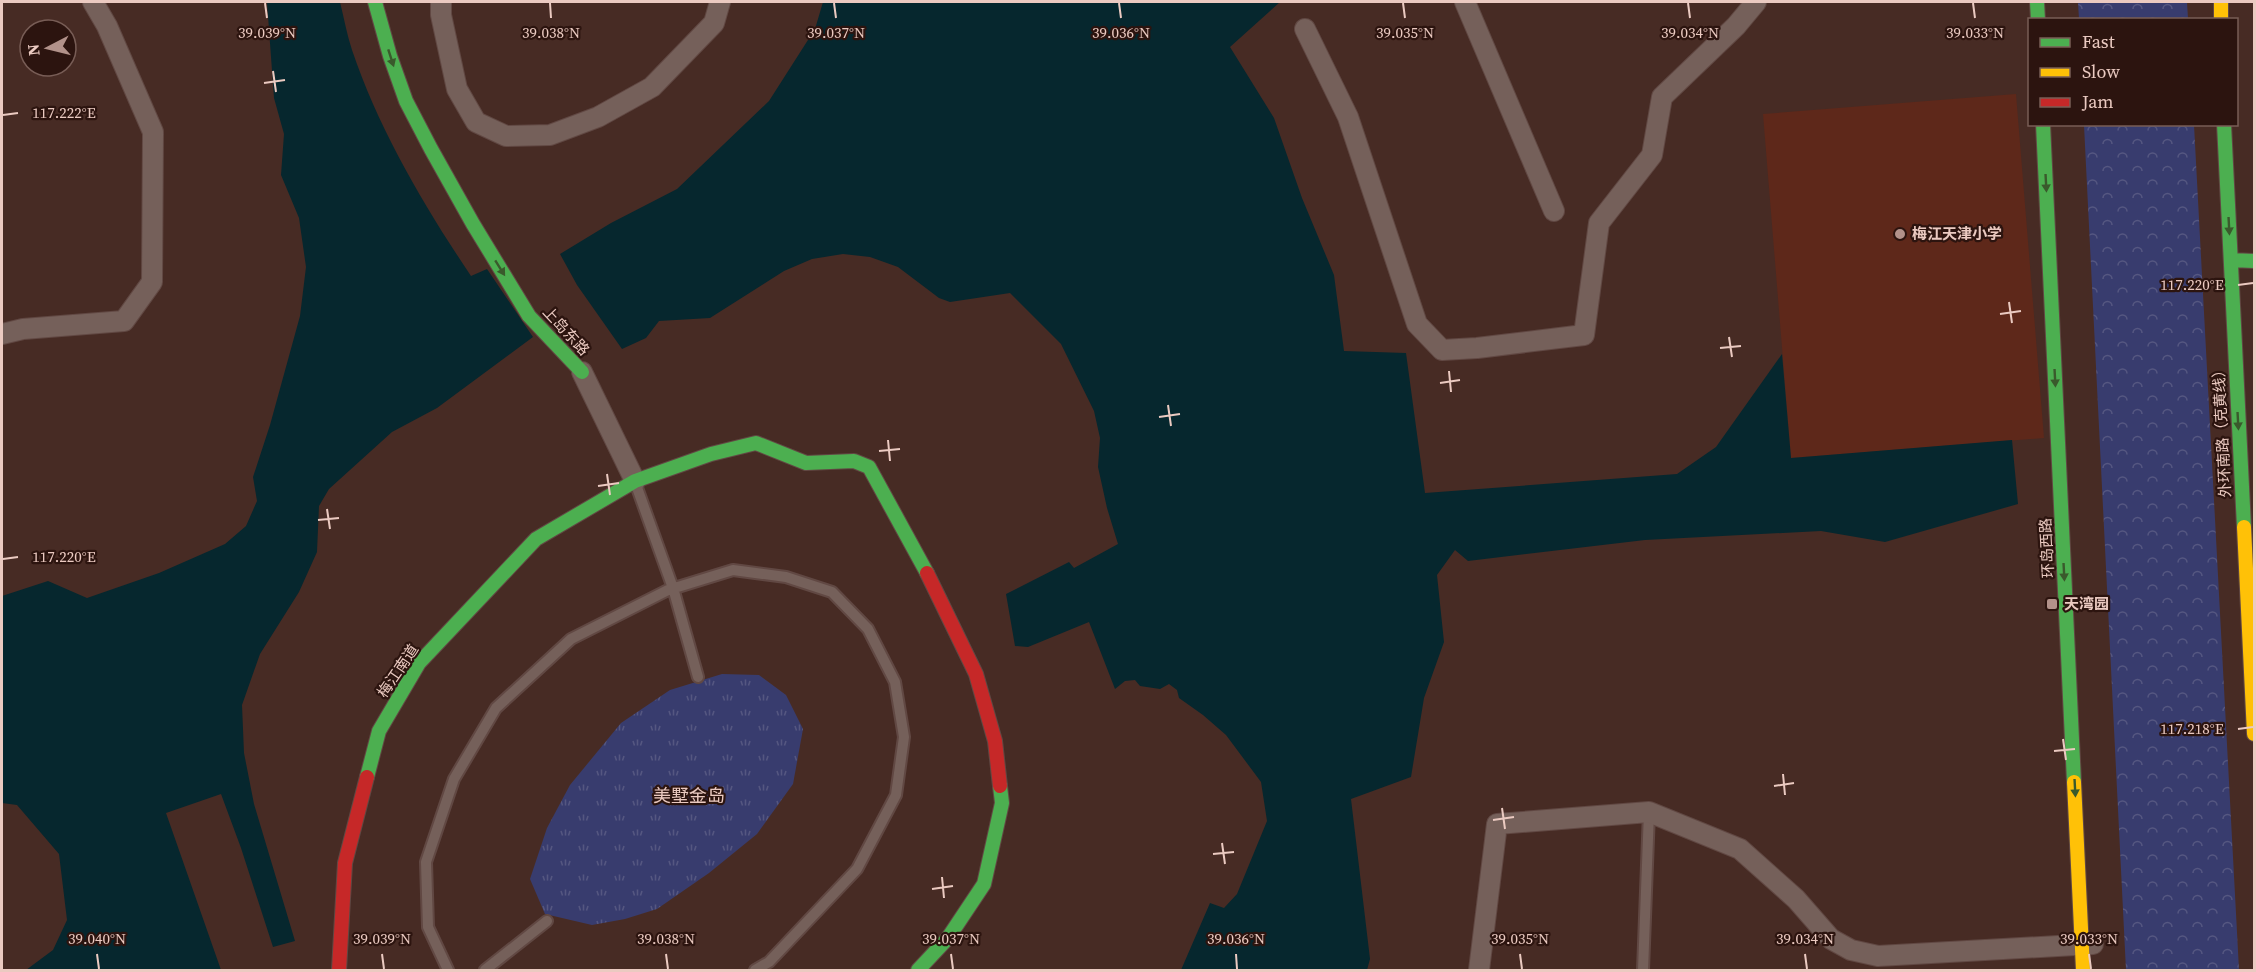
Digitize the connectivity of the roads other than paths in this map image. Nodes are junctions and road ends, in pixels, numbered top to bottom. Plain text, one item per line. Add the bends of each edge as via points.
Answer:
1 (93, 2) edge
2 (375, 2) edge
3 (441, 2) edge
4 (720, 2) edge
5 (1465, 2) edge
6 (1756, 2) edge
7 (2037, 2) edge
8 (2210, 2) edge
9 (2221, 2) edge
10 (2038, 18) edge
11 (2211, 18) edge
12 (2221, 18) edge
13 (1305, 29) dead end
14 (415, 85) dead end
15 (2043, 126) edge
16 (2223, 126) edge
17 (1554, 211) dead end
18 (2230, 260) junction
19 (2254, 261) edge
20 (2, 334) edge
21 (582, 372) junction
22 (635, 481) junction
23 (673, 588) junction
24 (698, 677) dead end
25 (2254, 734) edge
26 (1649, 812) junction
27 (547, 921) dead end
28 (2091, 941) junction
29 (1878, 964) edge
30 (339, 970) edge
31 (448, 970) edge
32 (485, 970) edge
33 (755, 970) edge
34 (918, 970) edge
35 (1479, 970) edge
36 (1643, 970) edge
37 (2083, 970) edge
38 (2097, 970) edge

1 - 20 street via 153,132 152,282 124,321
2 -> 21 main road, 上岛东路 via 406,101 436,158 529,316
3 - 4 street via 458,89 476,122 506,136 550,135 598,117 652,87 714,23
5 - 17 street
6 - 13 street via 1662,97 1652,155 1599,223 1584,335 1477,348 1442,350 1417,324 1348,117
7 - 10 main road
8 - 11 main road
9 - 12 main road
14 - 21 main road, 上岛东路 via 445,153 478,212
15 -> 28 main road, 环岛西路
16 -> 18 main road, 外环南路（克黄线）
18 - 19 main road
18 -> 25 main road, 外环南路（克黄线）
21 - 22 street
22 - 23 lane
22 - 30 main road, 梅江南道 via 536,539 420,663 379,731 345,863
22 - 34 main road, 梅江南道 via 756,443 806,463 854,461 869,467 922,562 976,674 995,741 1002,803 984,884 948,938
23 - 24 lane
23 - 31 lane via 571,639 496,708 454,779 426,862 428,927
23 - 33 lane via 733,570 786,577 832,592 868,629 895,682 904,737 896,795 857,869 769,962
26 - 29 street via 1740,849 1796,899 1831,939
26 - 35 street via 1497,824
26 - 36 lane
27 - 32 lane
28 - 29 street
28 - 37 main road, 环岛西路
28 - 38 main road, 环岛西路

